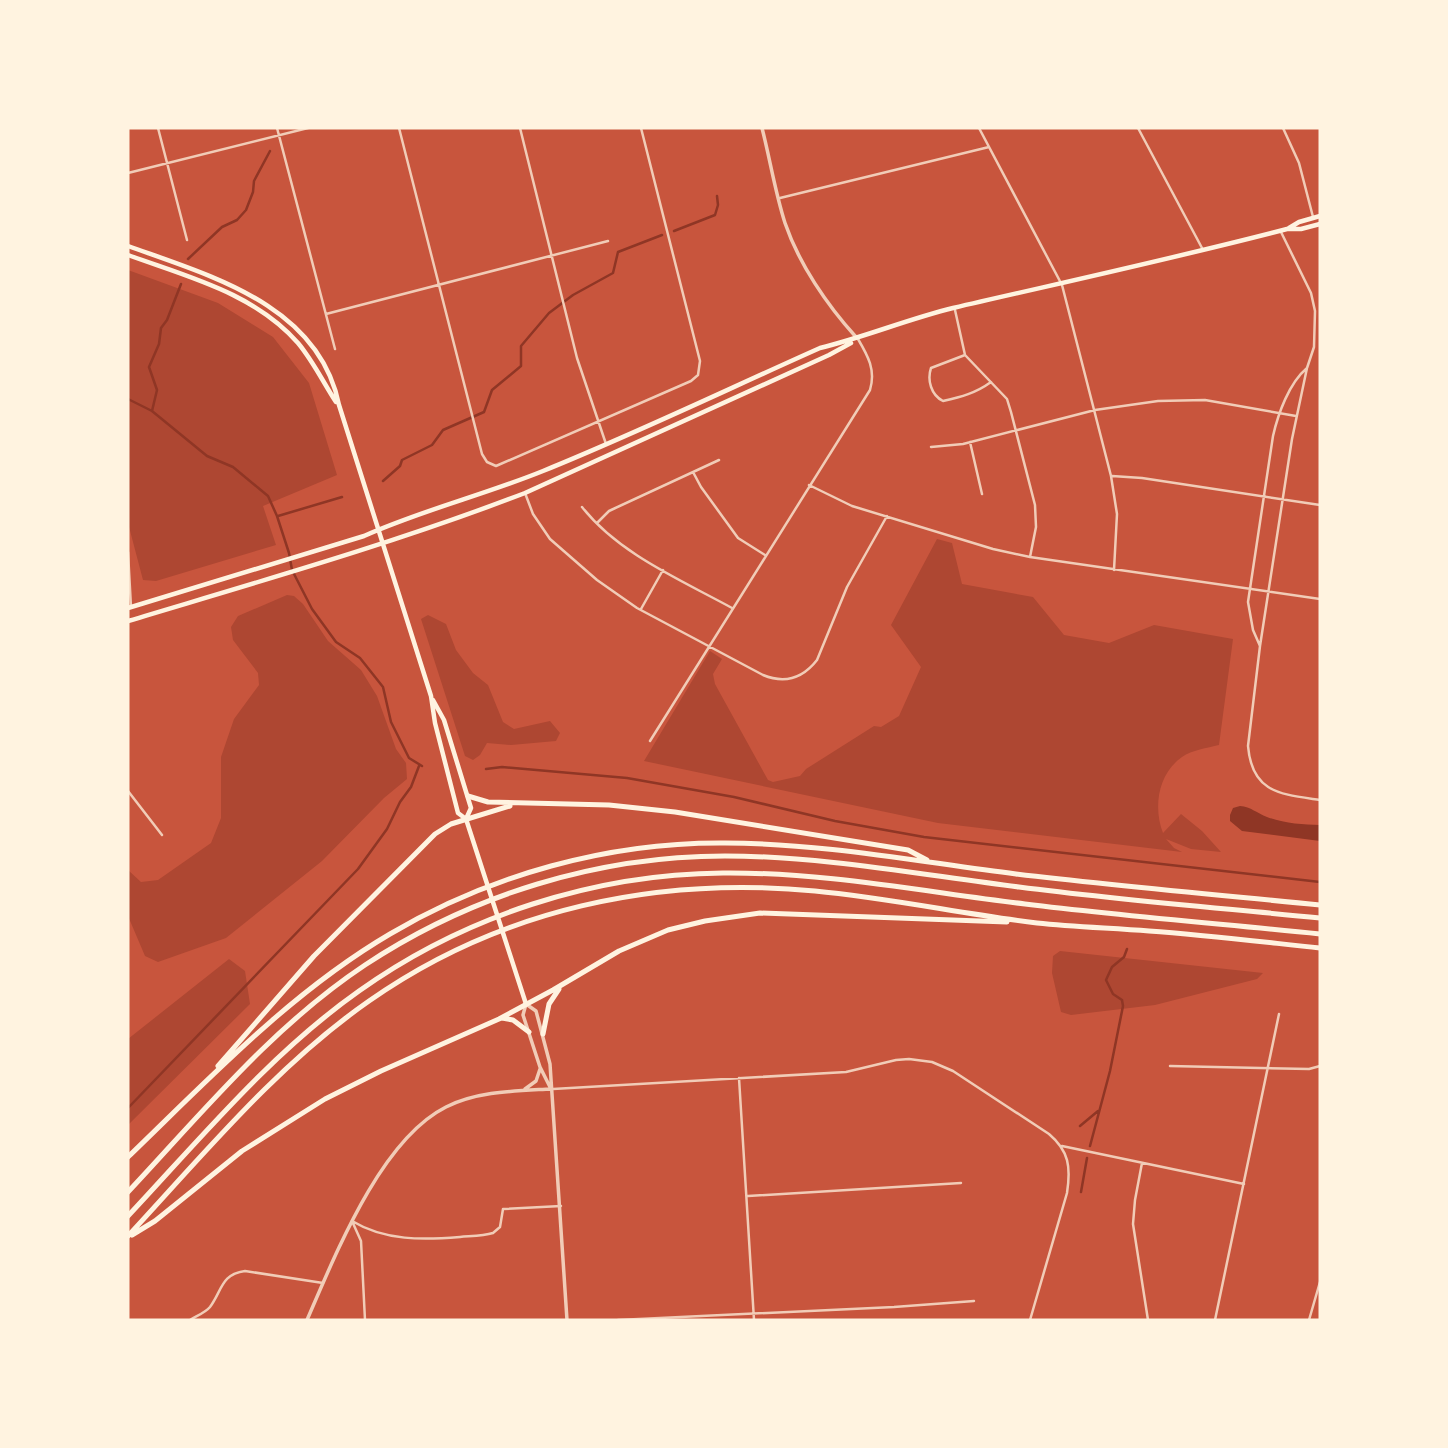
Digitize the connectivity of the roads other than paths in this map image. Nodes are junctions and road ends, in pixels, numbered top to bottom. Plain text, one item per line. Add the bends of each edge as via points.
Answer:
1 (158, 128) edge
2 (277, 128) edge
3 (307, 128) edge
4 (399, 128) edge
5 (520, 128) edge
6 (641, 128) edge
7 (762, 128) edge
8 (979, 128) edge
9 (1138, 128) edge
10 (1283, 128) edge
11 (279, 135) junction
12 (989, 147) junction
13 (167, 163) junction
14 (128, 173) edge
15 (780, 198) junction
16 (1320, 216) edge
17 (1313, 218) junction
18 (1320, 224) edge
19 (1287, 229) junction
20 (1280, 231) junction
21 (187, 240) dead end
22 (608, 241) dead end
23 (128, 246) edge
24 (1203, 249) junction
25 (128, 255) edge
26 (552, 255) junction
27 (439, 285) junction
28 (1062, 285) junction
29 (954, 308) junction
30 (326, 314) junction
31 (858, 339) junction
32 (335, 349) dead end
33 (965, 355) junction
34 (1307, 368) junction
35 (991, 382) junction
36 (339, 405) junction
37 (1095, 410) junction
38 (1280, 413) junction
39 (1296, 416) junction
40 (598, 422) junction
41 (1015, 431) junction
42 (970, 442) junction
43 (606, 444) junction
44 (931, 447) dead end
45 (719, 460) dead end
46 (693, 472) junction
47 (1111, 476) junction
48 (808, 485) junction
49 (525, 493) junction
50 (982, 494) dead end
51 (1264, 497) junction
52 (1282, 500) junction
53 (1320, 505) edge
54 (582, 507) dead end
55 (887, 516) junction
56 (597, 523) junction
57 (378, 530) junction
58 (383, 545) junction
59 (128, 552) edge
60 (765, 555) junction
61 (1030, 557) junction
62 (663, 570) junction
63 (1114, 570) junction
64 (1249, 589) junction
65 (1269, 592) junction
66 (1320, 599) edge
67 (130, 607) edge
68 (732, 608) junction
69 (641, 609) junction
70 (128, 621) edge
71 (708, 646) junction
72 (1260, 646) junction
73 (431, 696) junction
74 (650, 741) dead end
75 (128, 791) edge
76 (468, 796) junction
77 (1320, 800) edge
78 (515, 804) junction
79 (466, 819) junction
80 (162, 835) dead end
81 (933, 863) junction
82 (1320, 905) edge
83 (1320, 918) edge
84 (1038, 923) junction
85 (1320, 934) edge
86 (1320, 948) edge
87 (561, 986) junction
88 (526, 1004) junction
89 (1279, 1014) dead end
90 (499, 1019) junction
91 (529, 1032) junction
92 (543, 1034) junction
93 (1170, 1066) dead end
94 (1320, 1066) edge
95 (540, 1067) junction
96 (1268, 1068) junction
97 (739, 1078) junction
98 (202, 1085) junction
99 (551, 1089) junction
100 (522, 1091) junction
101 (1062, 1146) junction
102 (128, 1157) edge
103 (1142, 1163) junction
104 (961, 1183) dead end
105 (1244, 1184) junction
106 (128, 1192) edge
107 (747, 1196) junction
108 (561, 1206) junction
109 (128, 1216) edge
110 (352, 1221) junction
111 (128, 1236) edge
112 (1320, 1282) edge
113 (323, 1283) junction
114 (974, 1301) dead end
115 (754, 1313) junction
116 (190, 1320) edge
117 (307, 1320) edge
118 (365, 1320) edge
119 (567, 1320) edge
120 (618, 1320) edge
121 (754, 1320) edge
122 (1030, 1320) edge
123 (1148, 1320) edge
124 (1215, 1320) edge
125 (1309, 1320) edge

1 - 13 street
2 - 11 street
3 - 11 street
4 - 27 street
5 - 26 street
6 - 40 street via 700,361 698,375
7 - 15 street
8 - 12 street
9 - 24 street
10 - 17 street via 1299,163
11 - 13 street
11 - 30 street
12 - 15 street
12 - 28 street
13 - 14 street
13 - 21 street
15 - 31 street via 785,222 804,262 841,321
16 - 17 main road
17 - 19 main road
18 - 19 main road
19 - 20 main road
20 - 24 main road
20 - 34 street via 1305,279 1315,311 1314,347
22 - 26 street
23 - 36 main road via 234,286 274,310 321,361 335,385
24 - 28 main road
25 - 36 main road via 231,293 262,311 300,345
26 - 27 street
26 - 40 street
27 - 30 street
27 - 40 street via 487,462 503,464
28 - 29 main road
28 - 37 street
29 - 31 main road
29 - 33 street
30 - 32 street
31 - 43 main road via 820,348
31 - 48 street via 872,369 870,390
31 - 49 main road
33 - 35 street
33 - 35 street via 931,368 929,381 936,396 943,401 958,398
34 - 38 street via 1295,380
34 - 39 street
35 - 41 street via 1007,399
36 - 57 main road
37 - 38 street via 1141,402 1205,400
37 - 41 street
37 - 47 street
38 - 39 street
38 - 51 street
39 - 52 street
40 - 43 street
41 - 42 street
41 - 61 street via 1035,505
42 - 44 street
42 - 50 street
43 - 57 main road via 503,487
45 - 46 street
46 - 56 street via 609,512
46 - 60 street via 738,538
47 - 51 street
47 - 63 street via 1117,514
48 - 55 street via 844,503
48 - 60 street
49 - 58 main road
49 - 69 street via 533,514 560,550
51 - 52 street
51 - 64 street
52 - 53 street
52 - 65 street
54 - 56 street
55 - 61 street
55 - 71 street via 847,587 817,660 804,674 772,678
56 - 62 street
57 - 58 main road
57 - 67 main road
58 - 70 main road
58 - 73 main road
59 - 67 street
60 - 68 street
61 - 63 street
62 - 68 street
62 - 69 street
63 - 64 street
64 - 65 street
64 - 72 street via 1250,615
65 - 66 street
65 - 72 street
68 - 71 street
69 - 71 street
71 - 74 street
72 - 77 street via 1249,762 1266,787 1282,795
73 - 76 main road via 444,720
73 - 79 main road via 458,813
75 - 80 street
76 - 78 highway
76 - 79 main road via 471,808
78 - 79 highway
78 - 81 highway via 675,812 908,850
79 - 88 main road
79 - 98 highway via 438,831 361,907
81 - 82 highway
81 - 98 highway via 723,843 631,849 542,869 466,896 374,943 310,989
83 - 106 highway via 768,858 683,858 583,872 527,887 453,916 348,977 263,1049
84 - 86 highway
84 - 87 highway via 744,915 655,935
84 - 111 highway via 829,893 724,887 608,898 518,923 432,962 338,1023 266,1089
85 - 109 highway via 792,876 684,875 587,889 478,925 359,991 275,1061
87 - 88 highway
87 - 92 highway via 549,1004
88 - 90 highway
88 - 91 street via 523,1015
88 - 92 street via 536,1012
89 - 96 street
90 - 91 highway via 513,1020
90 - 111 highway via 381,1070 307,1109
91 - 95 street
92 - 99 street
93 - 96 street
94 - 96 street
95 - 99 street
95 - 100 street via 536,1082
96 - 105 street
97 - 99 street
97 - 101 street via 846,1072 896,1060 932,1062 953,1071
97 - 107 street
98 - 102 highway
99 - 100 street
99 - 108 street
100 - 110 street via 466,1099 426,1119 396,1152
101 - 103 street
101 - 122 street via 1069,1166 1067,1193
103 - 105 street
103 - 123 street via 1133,1224
104 - 107 street
105 - 124 street
107 - 115 street
108 - 110 street via 503,1209 500,1227 493,1233 437,1239 368,1231
108 - 119 street
110 - 113 street
110 - 118 street via 361,1241
112 - 125 street
113 - 116 street via 236,1273 221,1284 212,1304
113 - 117 street
114 - 115 street
115 - 120 street
115 - 121 street

